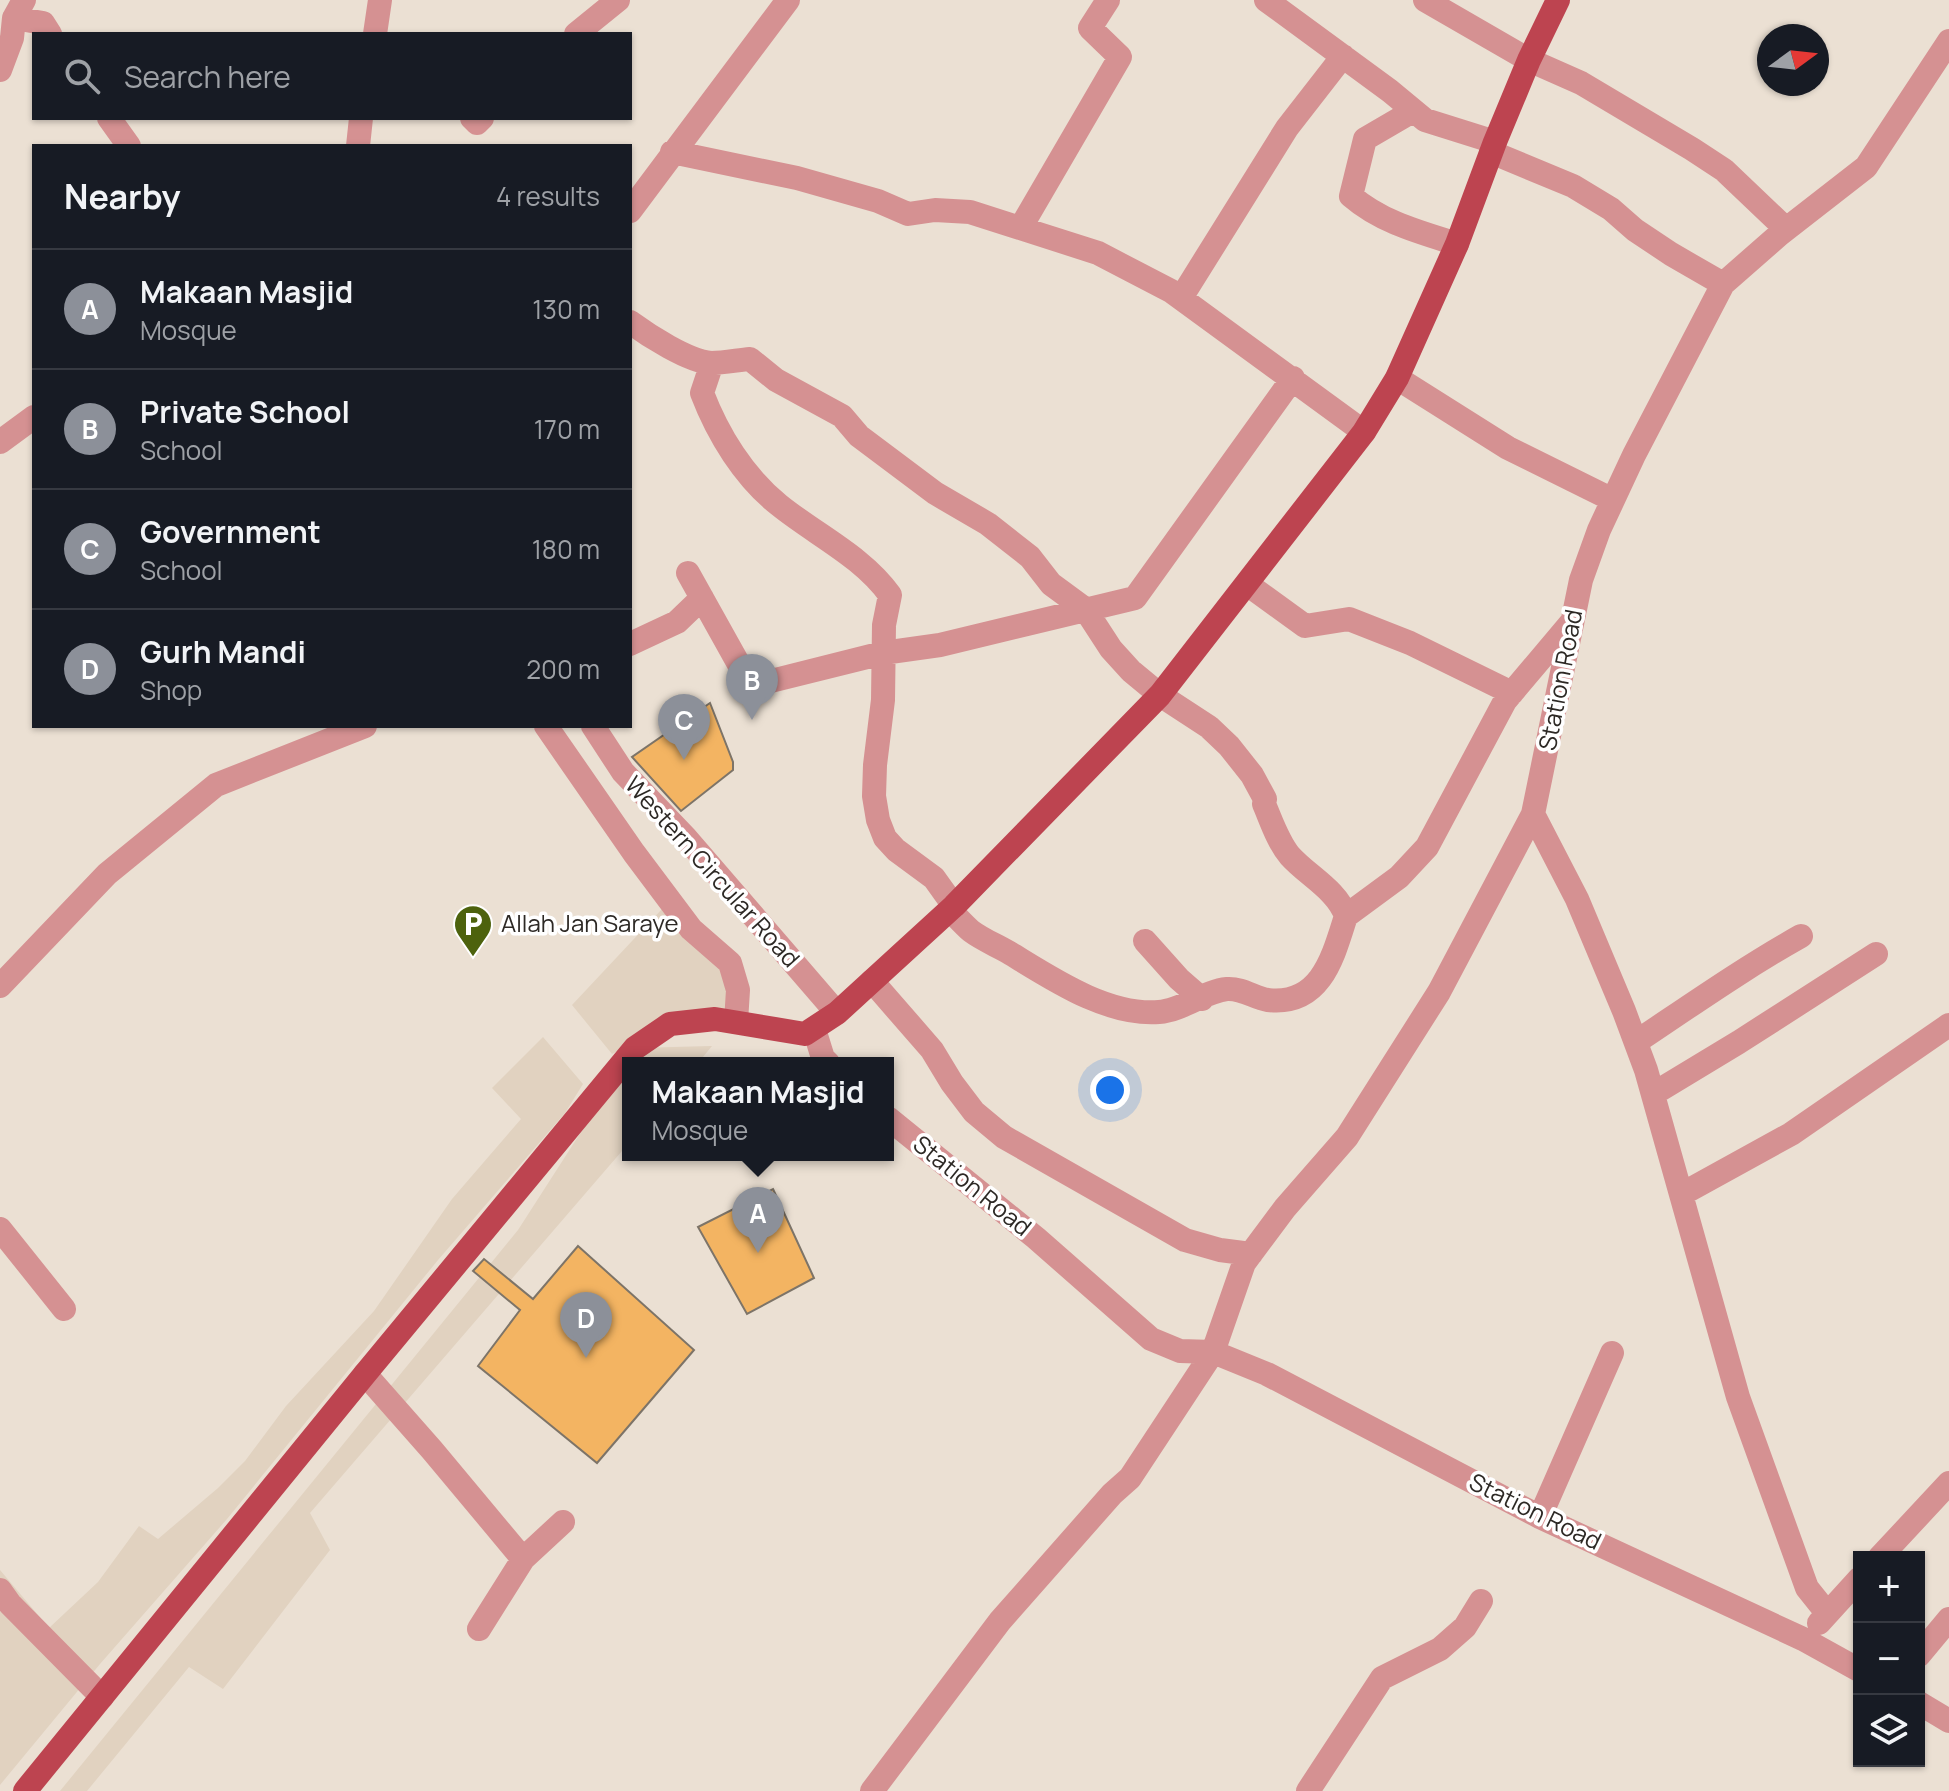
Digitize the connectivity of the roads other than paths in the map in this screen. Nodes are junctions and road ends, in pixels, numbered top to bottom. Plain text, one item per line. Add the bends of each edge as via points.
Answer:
1 (618, 0) edge
2 (788, 0) edge
3 (1108, 0) edge
4 (1266, 0) edge
5 (1558, 0) edge
6 (1441, 4) edge
7 (19, 9) edge
8 (377, 16) edge
9 (49, 32) edge
10 (393, 32) edge
11 (578, 32) edge
12 (1949, 41) edge
13 (1343, 56) junction
14 (1529, 60) junction
15 (0, 70) edge
16 (1413, 111) junction
17 (110, 120) edge
18 (361, 120) edge
19 (128, 144) edge
20 (358, 144) edge
21 (1493, 147) junction
22 (672, 152) junction
23 (632, 208) edge
24 (1021, 227) junction
25 (1786, 229) junction
26 (1457, 244) junction
27 (1723, 284) junction
28 (1181, 298) junction
29 (632, 323) edge
30 (712, 363) junction
31 (1293, 378) junction
32 (1397, 378) junction
33 (32, 418) edge
34 (1364, 432) junction
35 (0, 442) edge
36 (1613, 500) junction
37 (688, 573) dead end
38 (1247, 584) junction
39 (702, 598) junction
40 (1085, 609) junction
41 (1573, 621) junction
42 (632, 643) edge
43 (883, 653) junction
44 (1512, 693) junction
45 (1160, 695) junction
46 (360, 728) edge
47 (547, 728) edge
48 (594, 728) edge
49 (1533, 814) junction
50 (952, 908) junction
51 (1346, 916) junction
52 (1801, 936) dead end
53 (1145, 941) dead end
54 (1876, 954) dead end
55 (872, 981) junction
56 (0, 986) edge
57 (1202, 999) junction
58 (837, 1013) junction
59 (736, 1022) junction
60 (1949, 1025) edge
61 (814, 1029) junction
62 (1636, 1042) junction
63 (628, 1057) edge
64 (823, 1057) edge
65 (622, 1064) edge
66 (1653, 1094) junction
67 (894, 1123) edge
68 (1682, 1194) junction
69 (0, 1229) edge
70 (1251, 1254) junction
71 (64, 1309) dead end
72 (1213, 1352) junction
73 (1612, 1353) dead end
74 (365, 1374) junction
75 (1949, 1483) edge
76 (1540, 1517) junction
77 (563, 1522) dead end
78 (1886, 1551) edge
79 (523, 1559) junction
80 (1853, 1585) edge
81 (0, 1590) edge
82 (1481, 1601) dead end
83 (1827, 1613) junction
84 (1949, 1619) edge
85 (479, 1629) dead end
86 (1803, 1639) junction
87 (1925, 1648) edge
88 (1853, 1667) edge
89 (102, 1697) junction
90 (1925, 1707) edge
91 (1949, 1721) edge
92 (25, 1791) edge
93 (872, 1791) edge
94 (1308, 1791) edge

1 - 11 street
2 - 22 street
3 - 24 street via 1090,28 1120,57
4 - 13 street
5 - 14 main road
6 - 14 street
7 - 9 street
7 - 15 street
8 - 10 street
12 - 25 street, Station Road via 1866,167
13 - 16 street
13 - 28 street via 1287,128
14 - 21 main road
14 - 25 street via 1581,83 1724,170
16 - 21 street
16 - 26 street via 1365,139 1351,196 1368,211 1401,226
17 - 19 street
18 - 20 street
21 - 26 main road
21 - 27 street via 1573,186
22 - 23 street
22 - 24 street via 797,178 908,214 970,212
24 - 28 street via 1098,253
25 - 27 street, Station Road
26 - 32 main road
27 - 36 street, Station Road
28 - 31 street
29 - 30 street via 656,341
30 - 40 street via 750,359 776,380 842,416 859,436 1030,557 1051,584
30 - 43 street via 702,393 743,467 777,503 876,575 890,595
31 - 34 street
31 - 40 street via 1135,598
32 - 34 main road
32 - 36 street via 1508,448
33 - 35 street
34 - 38 main road
36 - 41 street, Station Road via 1581,580
37 - 39 street
38 - 44 street via 1305,626 1349,619
38 - 45 main road
39 - 42 street via 677,622
39 - 43 street via 751,686
40 - 43 street via 940,645
40 - 45 street via 1111,649
41 - 44 street
41 - 49 street, Station Road
43 - 50 street via 874,796 878,820 885,838 934,878
44 - 51 street via 1427,847 1399,877
45 - 50 main road
45 - 51 street via 1209,727 1242,762 1265,799 1286,852 1338,899
46 - 56 street via 216,785 107,874
47 - 59 street via 691,929 730,963 738,990
48 - 58 street, Western Circular Road via 623,772
49 - 62 street via 1577,899
49 - 70 street, Station Road via 1439,992 1347,1137
50 - 55 main road
50 - 57 street via 990,943 1080,992 1122,1008 1162,1012
51 - 57 street via 1319,982 1298,999 1269,1000 1227,989
52 - 62 street
53 - 57 street
54 - 66 street
55 - 58 main road
55 - 70 street via 932,1050 974,1112 1004,1137 1185,1240
58 - 61 main road
59 - 61 main road via 805,1034
59 - 63 main road via 670,1024
60 - 68 street via 1791,1134
61 - 64 street
62 - 66 street
65 - 74 main road
66 - 68 street
67 - 72 street, Station Road via 1151,1339 1180,1351
68 - 83 street via 1738,1397 1807,1588
69 - 71 street
70 - 72 street, Station Road
72 - 76 street, Station Road via 1267,1374
72 - 93 street via 1130,1478 1000,1621
73 - 76 street
74 - 79 street
74 - 89 main road
75 - 78 street
76 - 86 street, Station Road
77 - 79 street
79 - 85 street
80 - 83 street
81 - 89 street
82 - 94 street via 1465,1627 1440,1649 1382,1678
83 - 86 street
84 - 87 street
86 - 88 street, Station Road
89 - 92 main road
90 - 91 street

